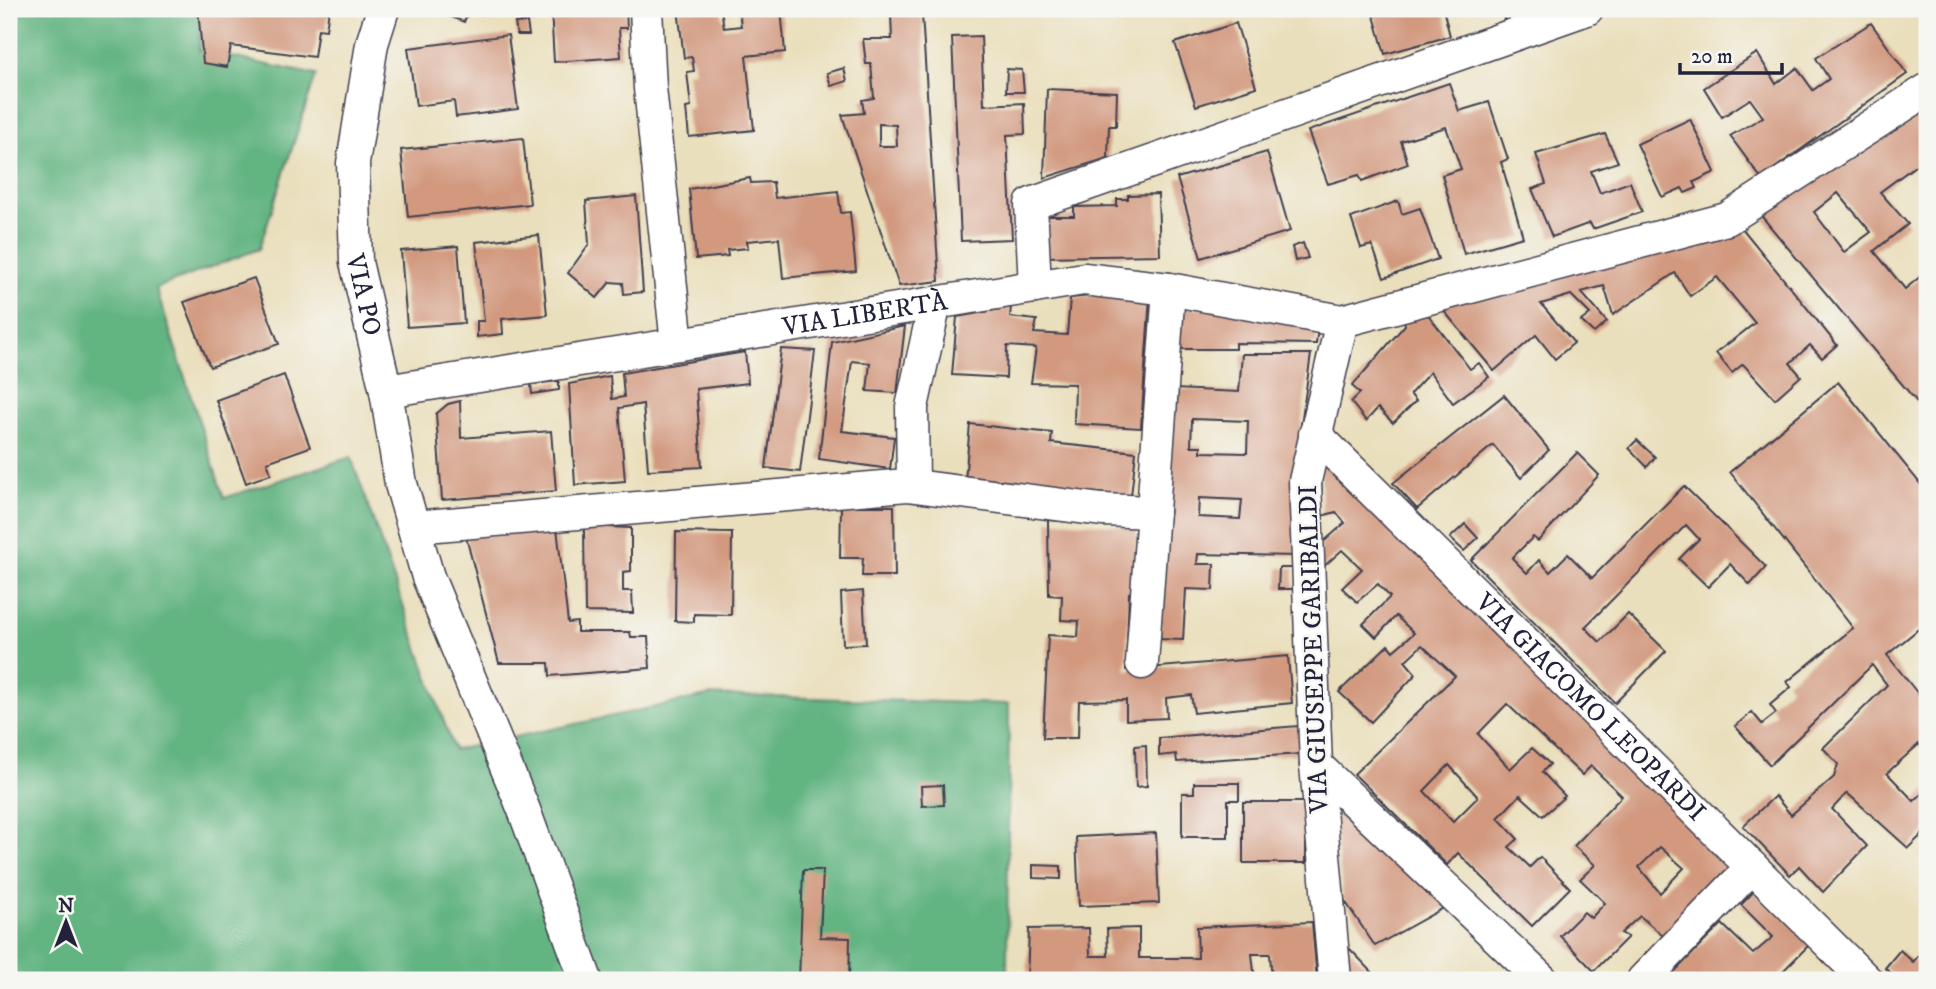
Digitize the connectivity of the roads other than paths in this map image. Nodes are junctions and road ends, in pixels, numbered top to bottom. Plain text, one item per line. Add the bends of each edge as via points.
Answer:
1 (383, 9) edge
2 (646, 9) edge
3 (1587, 9) edge
4 (1927, 90) edge
5 (1035, 287) junction
6 (1169, 289) junction
7 (935, 303) junction
8 (1342, 321) junction
9 (677, 344) junction
10 (386, 391) junction
11 (1315, 434) junction
12 (913, 485) junction
13 (1153, 512) junction
14 (414, 527) junction
15 (1142, 663) dead end
16 (1316, 765) junction
17 (1752, 867) junction
18 (586, 980) edge
19 (1335, 980) edge
20 (1542, 980) edge
21 (1643, 980) edge
22 (1866, 980) edge

1 - 10 street, VIA PO via 372,44 353,163 356,262
2 - 9 street
3 - 5 street via 1031,204
4 - 8 street via 1727,219
5 - 6 street, VIA LIBERTÀ via 1084,279
5 - 7 street, VIA LIBERTÀ
6 - 8 street, VIA LIBERTÀ
6 - 13 street
7 - 9 street, VIA LIBERTÀ
7 - 12 street via 912,407
8 - 11 street, VIA GIUSEPPE GARIBALDI
9 - 10 street, VIA LIBERTÀ
10 - 14 street, VIA PO via 401,484
11 - 16 street, VIA GIUSEPPE GARIBALDI via 1305,481
11 - 17 street, VIA GIACOMO LEOPARDI
12 - 13 street via 1102,510
12 - 14 street
13 - 15 street
14 - 18 street, VIA PO via 428,577 524,810
16 - 19 street, VIA GIUSEPPE GARIBALDI
16 - 20 street
17 - 21 street
17 - 22 street, VIA GIACOMO LEOPARDI

